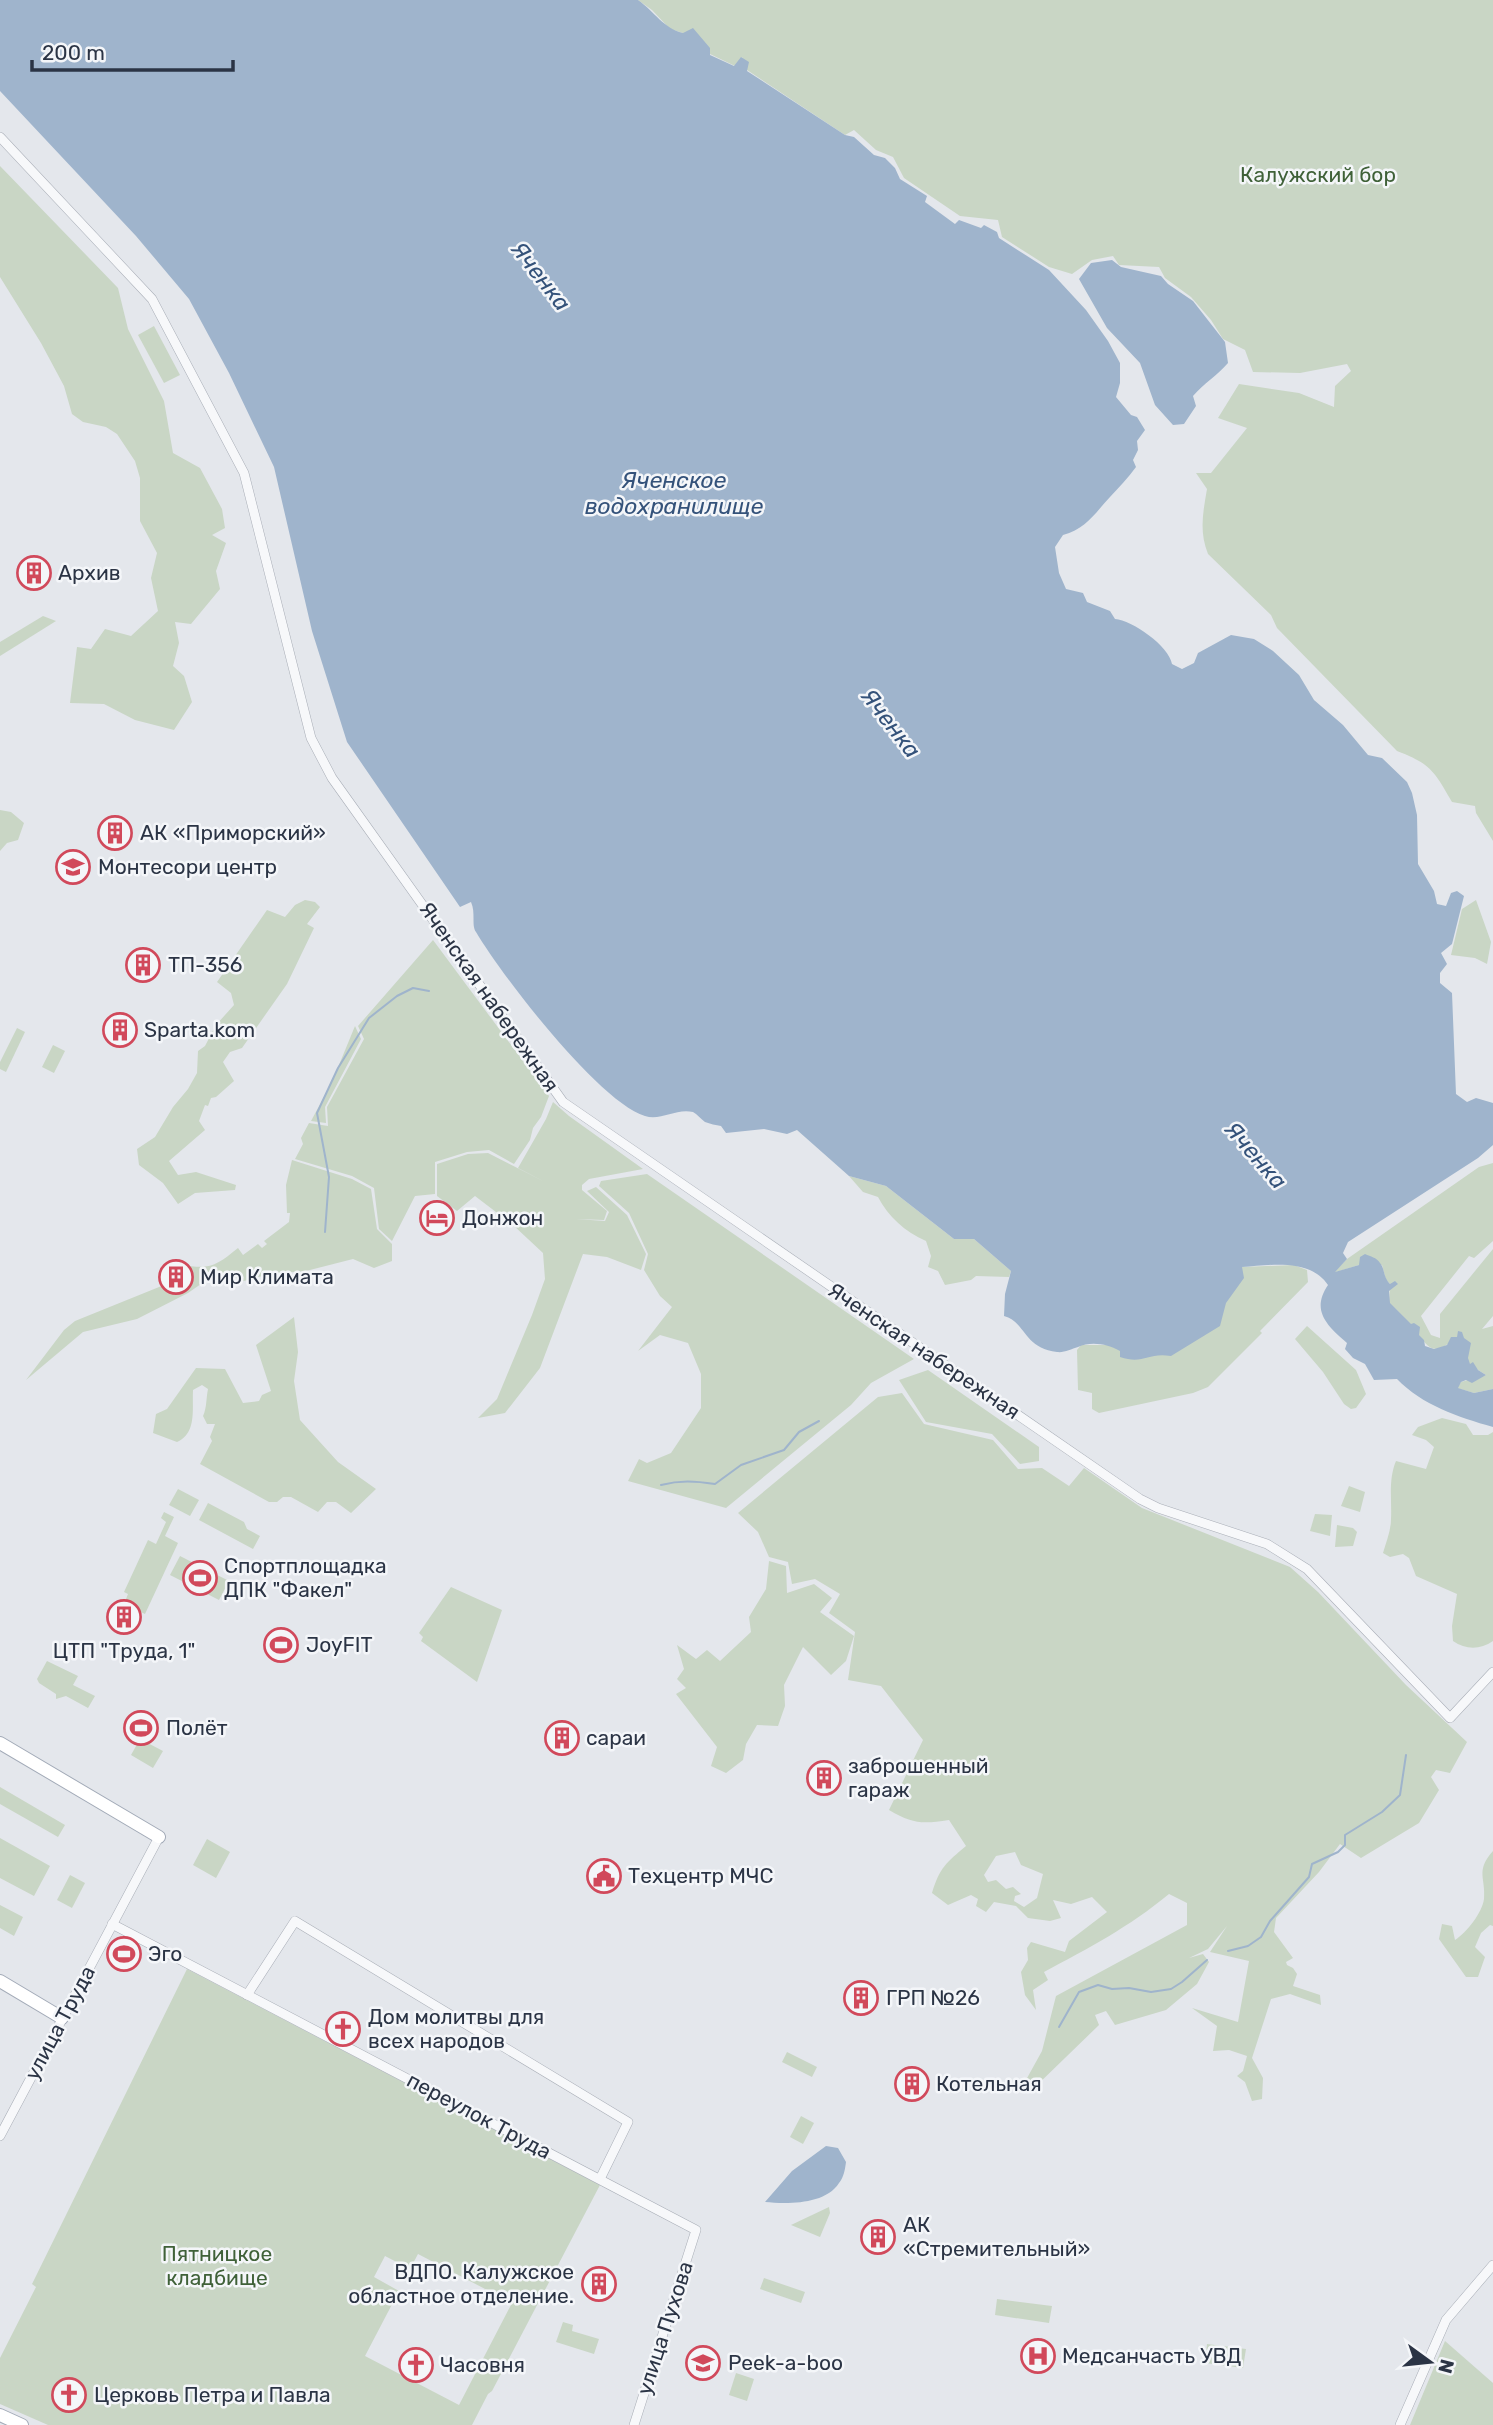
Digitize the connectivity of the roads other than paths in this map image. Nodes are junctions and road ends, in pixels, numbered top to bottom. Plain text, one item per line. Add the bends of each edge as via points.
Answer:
1 (0, 137) edge
2 (1493, 1672) edge
3 (0, 1743) edge
4 (159, 1837) joint
5 (112, 1924) junction
6 (0, 1981) edge
7 (247, 1995) junction
8 (62, 2018) junction
9 (0, 2136) edge
10 (600, 2179) junction
11 (696, 2230) joint
12 (1493, 2265) edge
13 (0, 2415) edge
14 (22, 2425) edge
15 (634, 2425) edge
16 (1400, 2425) edge

1 - 2 street, Яченская набережная via 152,299 244,473 311,738 332,778 563,1102 1140,1499 1267,1544 1307,1569 1450,1718
3 - 4 main road
4 - 5 street, улица Труда
5 - 7 street, переулок Труда
5 - 8 street, улица Труда
6 - 8 main road
7 - 10 street, переулок Труда
7 - 10 street via 295,1921 628,2122
8 - 9 street, улица Труда
10 - 11 street, переулок Труда
11 - 15 street, улица Пухова
12 - 16 street via 1446,2320
13 - 14 main road

